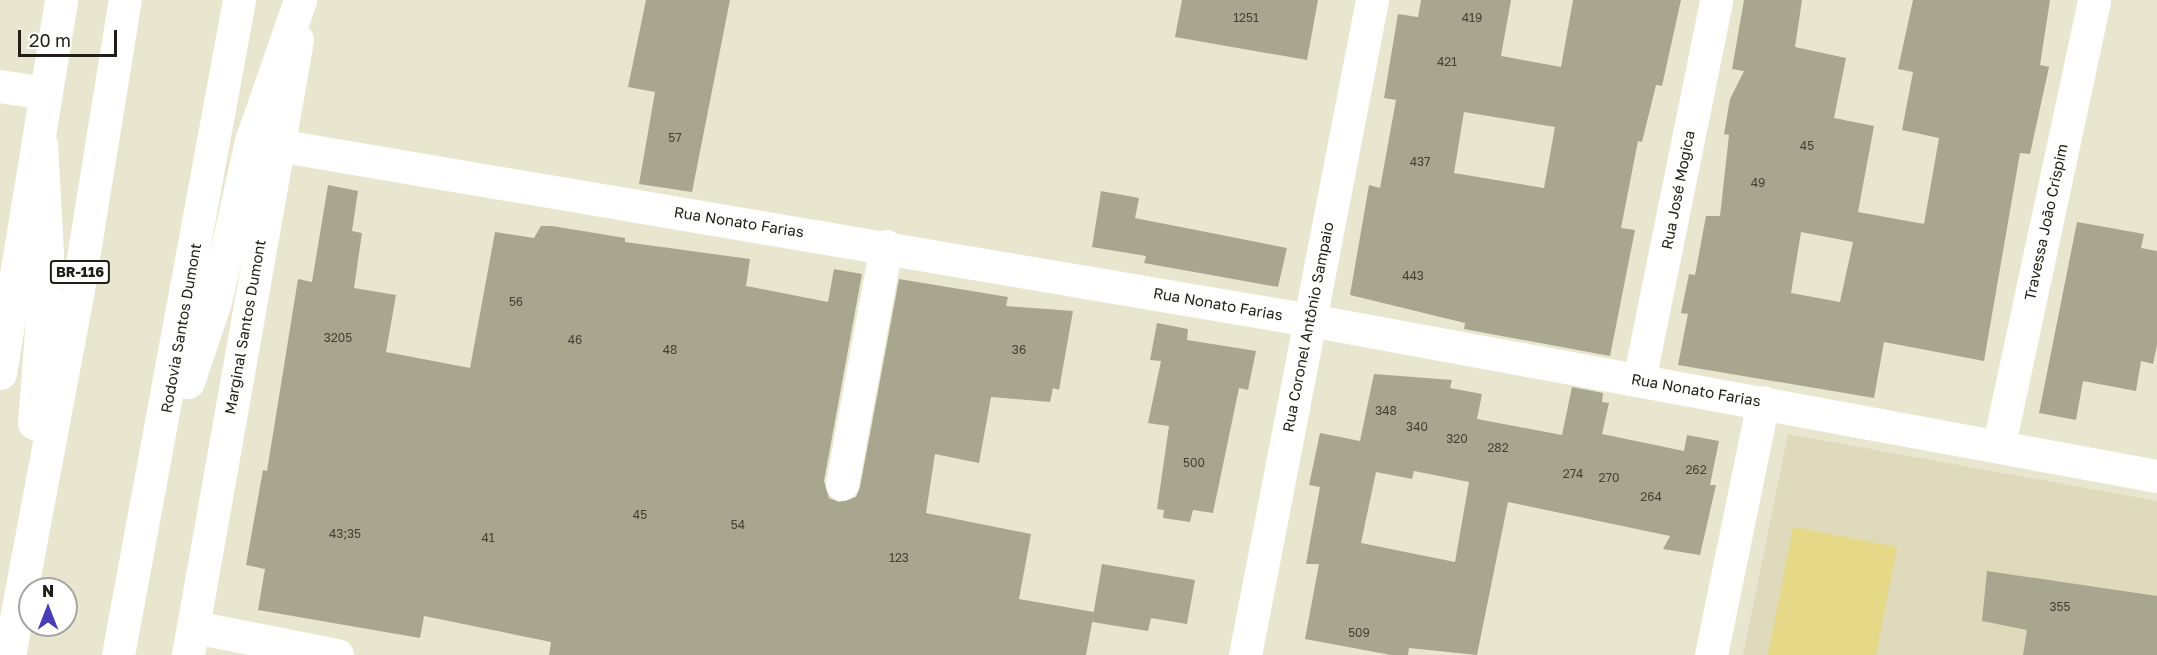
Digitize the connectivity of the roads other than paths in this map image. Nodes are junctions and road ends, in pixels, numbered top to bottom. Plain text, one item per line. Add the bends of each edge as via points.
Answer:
1 (61, 0) edge
2 (125, 0) edge
3 (239, 0) edge
4 (300, 0) edge
5 (305, 0) edge
6 (1372, 0) edge
7 (1716, 0) edge
8 (2094, 0) edge
9 (0, 86) edge
10 (44, 93) junction
11 (41, 144) junction
12 (277, 145) junction
13 (886, 246) junction
14 (1310, 320) junction
15 (0, 373) edge
16 (1639, 380) junction
17 (1763, 402) junction
18 (1999, 444) junction
19 (2157, 476) edge
20 (153, 483) junction
21 (842, 484) dead end
22 (31, 543) junction
23 (191, 641) edge
24 (9, 655) edge
25 (118, 655) edge
26 (337, 655) edge
27 (1245, 655) edge
28 (1711, 655) edge

1 - 10 main road
2 - 22 main road, BR-116
3 - 20 main road, Rodovia Santos Dumont
4 - 20 main road via 251,141 215,302
5 - 12 main road, Marginal Santos Dumont
6 - 14 main road, Rua Coronel Antônio Sampaio
7 - 16 main road, Rua José Mogica
8 - 18 main road, Travessa João Crispim
9 - 10 main road
10 - 11 main road
11 - 15 main road
11 - 22 main road via 47,254 35,414
12 - 13 main road, Rua Nonato Farias
12 - 23 main road, Marginal Santos Dumont
13 - 14 main road, Rua Nonato Farias
13 - 21 main road
14 - 16 main road, Rua Nonato Farias
14 - 27 main road, Rua Coronel Antônio Sampaio
16 - 17 main road, Rua Nonato Farias
17 - 18 main road, Rua Nonato Farias
17 - 28 main road
18 - 19 main road, Rua Nonato Farias
20 - 25 main road, Rodovia Santos Dumont
22 - 24 main road, BR-116
23 - 26 main road

